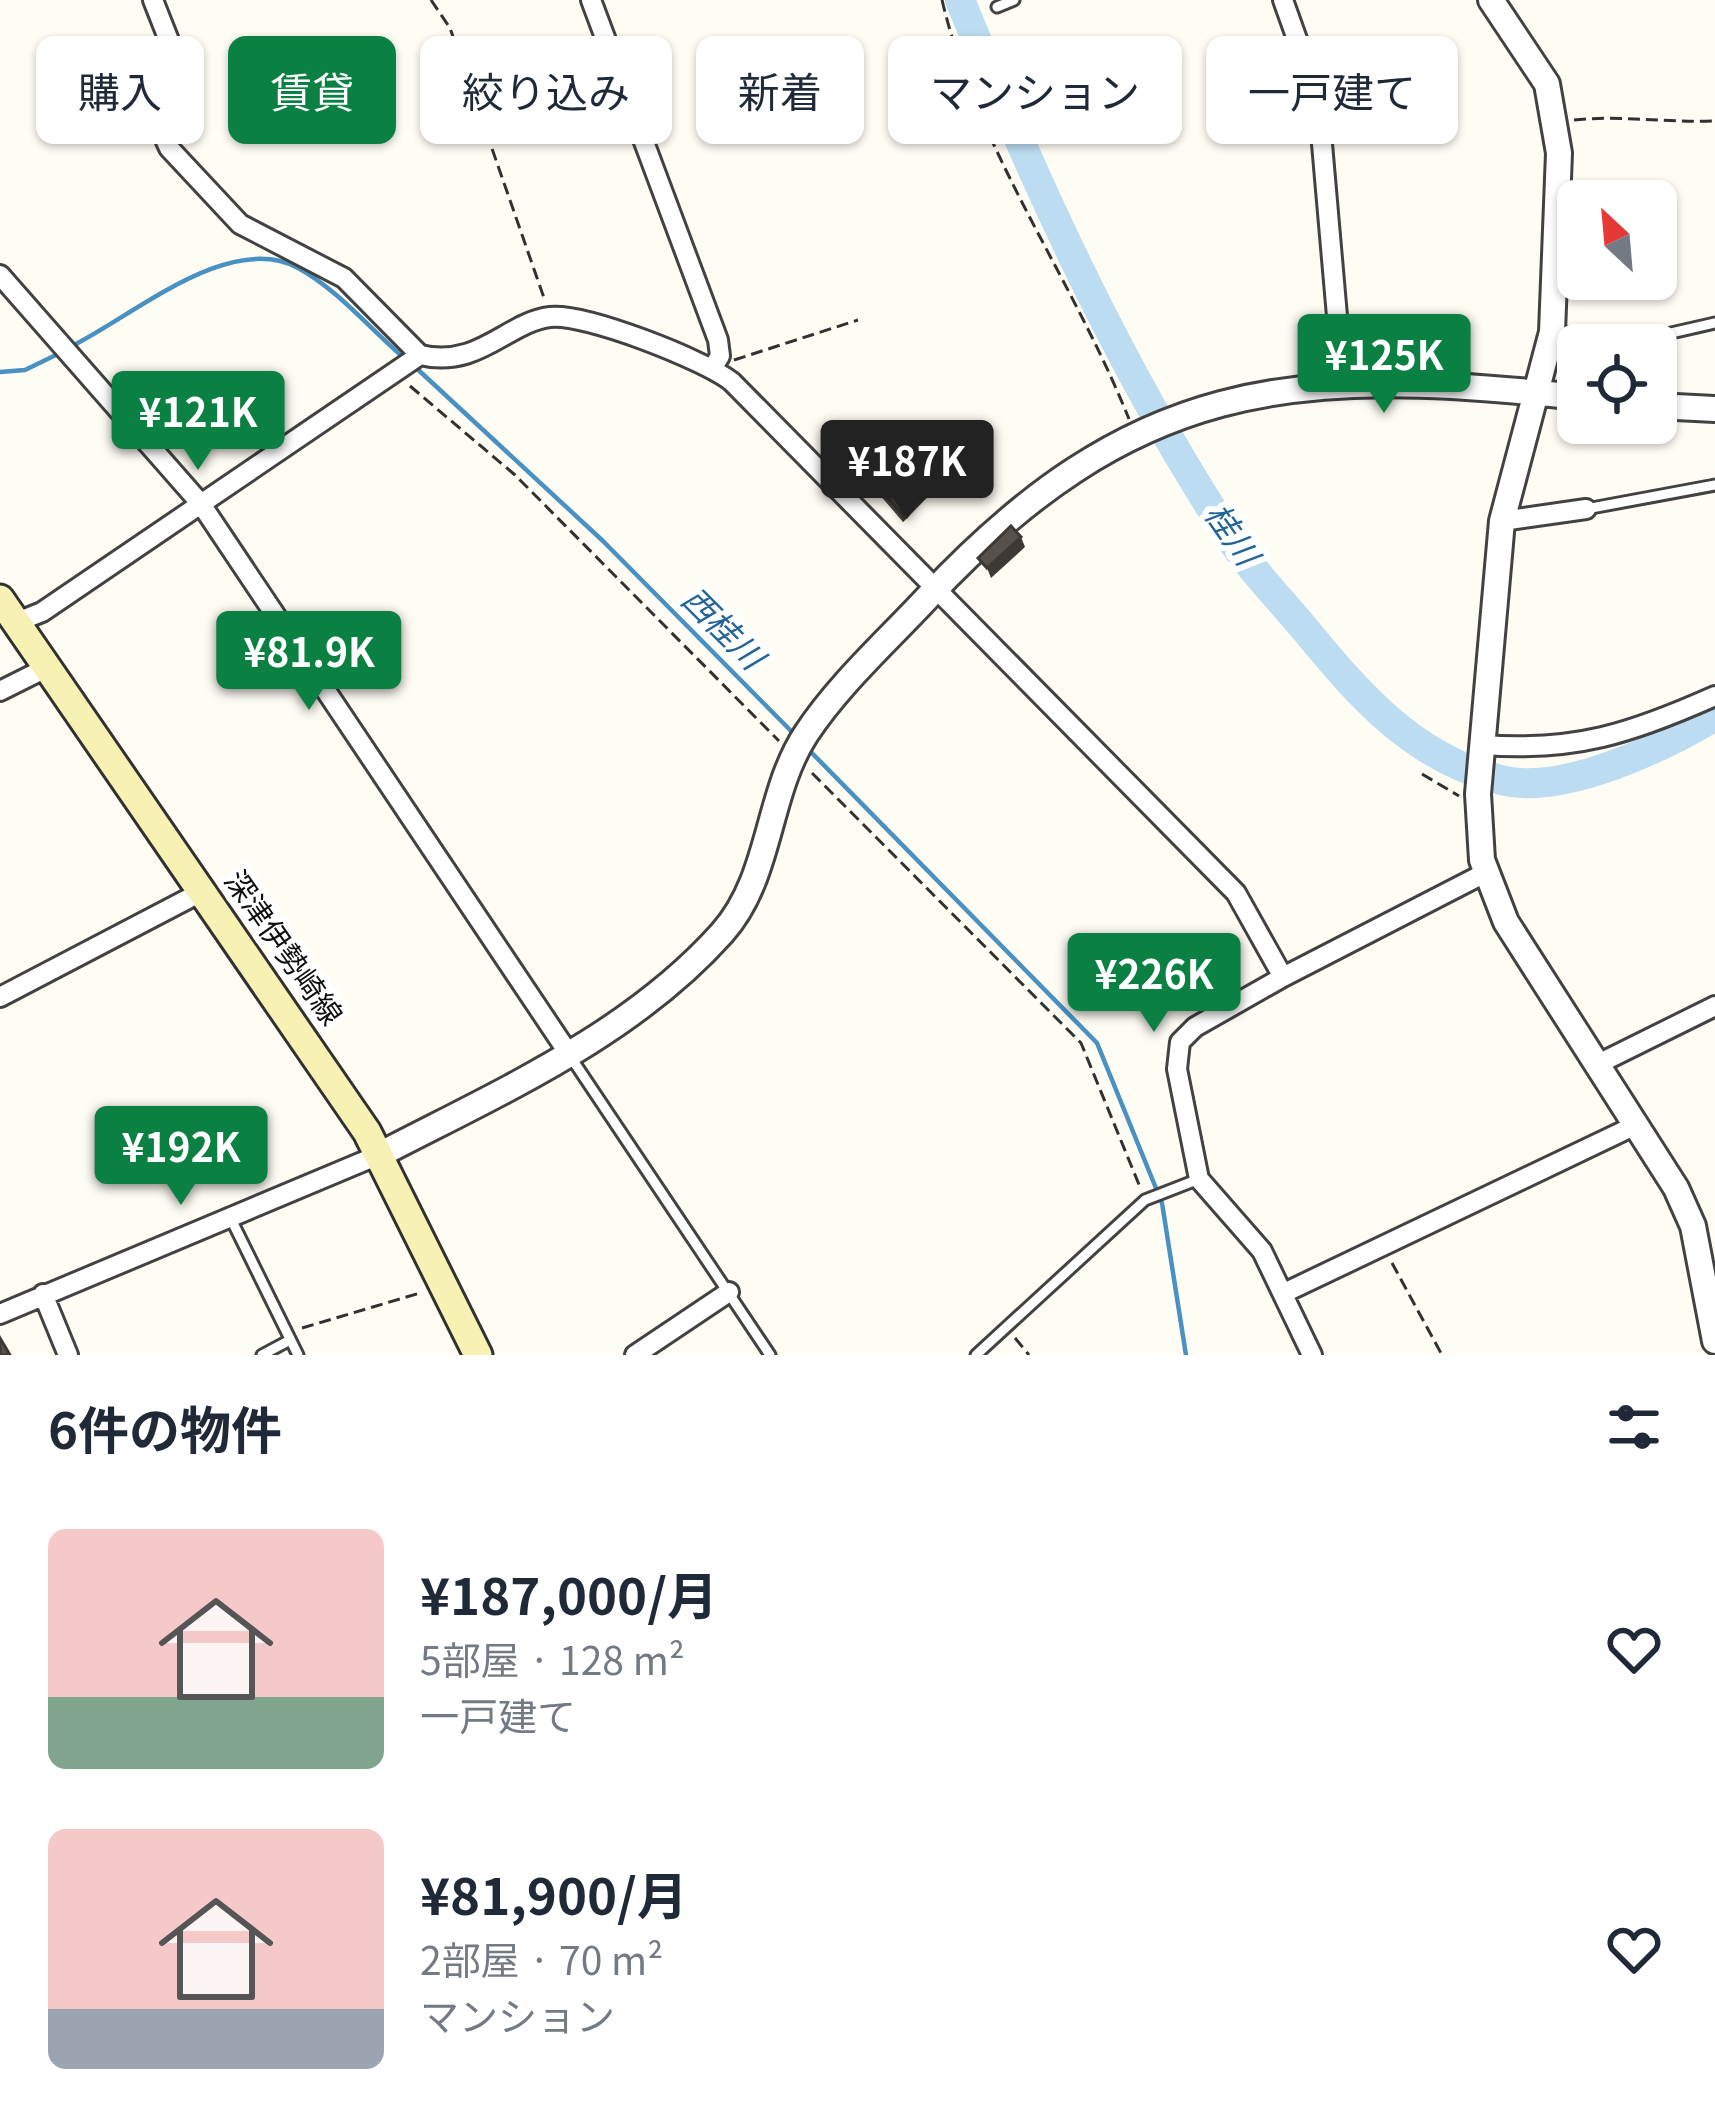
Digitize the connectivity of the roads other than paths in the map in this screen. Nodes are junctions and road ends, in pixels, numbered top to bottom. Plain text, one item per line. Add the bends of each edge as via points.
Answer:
1 (153, 0) edge
2 (591, 0) edge
3 (1014, 0) edge
4 (1283, 0) edge
5 (1491, 0) edge
6 (998, 7) dead end
7 (0, 275) edge
8 (1715, 323) edge
9 (1552, 332) junction
10 (408, 363) junction
11 (713, 367) junction
12 (1343, 385) junction
13 (1534, 392) junction
14 (1557, 395) edge
15 (1677, 407) edge
16 (1715, 409) edge
17 (1715, 485) edge
18 (201, 504) junction
19 (1586, 509) joint
20 (1502, 521) junction
21 (934, 590) junction
22 (0, 599) edge
23 (17, 622) junction
24 (48, 667) junction
25 (0, 691) edge
26 (1715, 696) edge
27 (1483, 748) junction
28 (1485, 873) junction
29 (203, 891) junction
30 (1283, 977) junction
31 (0, 997) edge
32 (1715, 1006) edge
33 (569, 1054) junction
34 (1600, 1063) junction
35 (1638, 1124) junction
36 (381, 1154) junction
37 (1198, 1179) junction
38 (230, 1216) junction
39 (728, 1292) junction
40 (1284, 1292) junction
41 (44, 1294) junction
42 (0, 1314) edge
43 (288, 1336) junction
44 (1715, 1341) edge
45 (470, 1352) edge
46 (68, 1355) edge
47 (262, 1355) edge
48 (298, 1355) edge
49 (635, 1355) edge
50 (770, 1355) edge
51 (976, 1355) edge
52 (1312, 1355) edge

1 - 10 street via 183,76 158,124 169,148 240,224 344,278
2 - 11 street via 718,340
3 - 6 lane
4 - 12 street via 1318,98
5 - 9 street via 1547,84 1554,122
7 - 18 street
8 - 9 lane via 1658,336
9 - 13 street
10 - 11 street via 479,350 550,317
10 - 18 street
11 - 21 street
12 - 13 street
12 - 21 street via 1272,392 1139,430 1046,487
13 - 14 street
13 - 20 street
15 - 16 street
17 - 19 lane
18 - 23 street
18 - 33 street
19 - 20 street
20 - 27 street
21 - 30 street via 1236,893
21 - 33 street via 798,746 736,916 668,984
22 - 23 main road, 深津伊勢崎線
23 - 24 main road, 深津伊勢崎線
24 - 25 street
24 - 29 main road, 深津伊勢崎線
26 - 27 street via 1616,737
27 - 28 street
28 - 30 street
28 - 34 street via 1506,922
29 - 31 street
29 - 36 main road, 深津伊勢崎線
30 - 37 street via 1180,1042 1177,1069
32 - 34 street
33 - 36 street
33 - 39 lane
34 - 35 street
35 - 40 street
35 - 44 street via 1693,1226
36 - 38 street
36 - 45 main road, 深津伊勢崎線
37 - 40 street via 1262,1251
37 - 51 lane via 1148,1198
38 - 41 street
38 - 43 lane
39 - 49 street
39 - 50 lane
40 - 52 street
41 - 42 street
41 - 46 street
43 - 47 lane
43 - 48 lane

